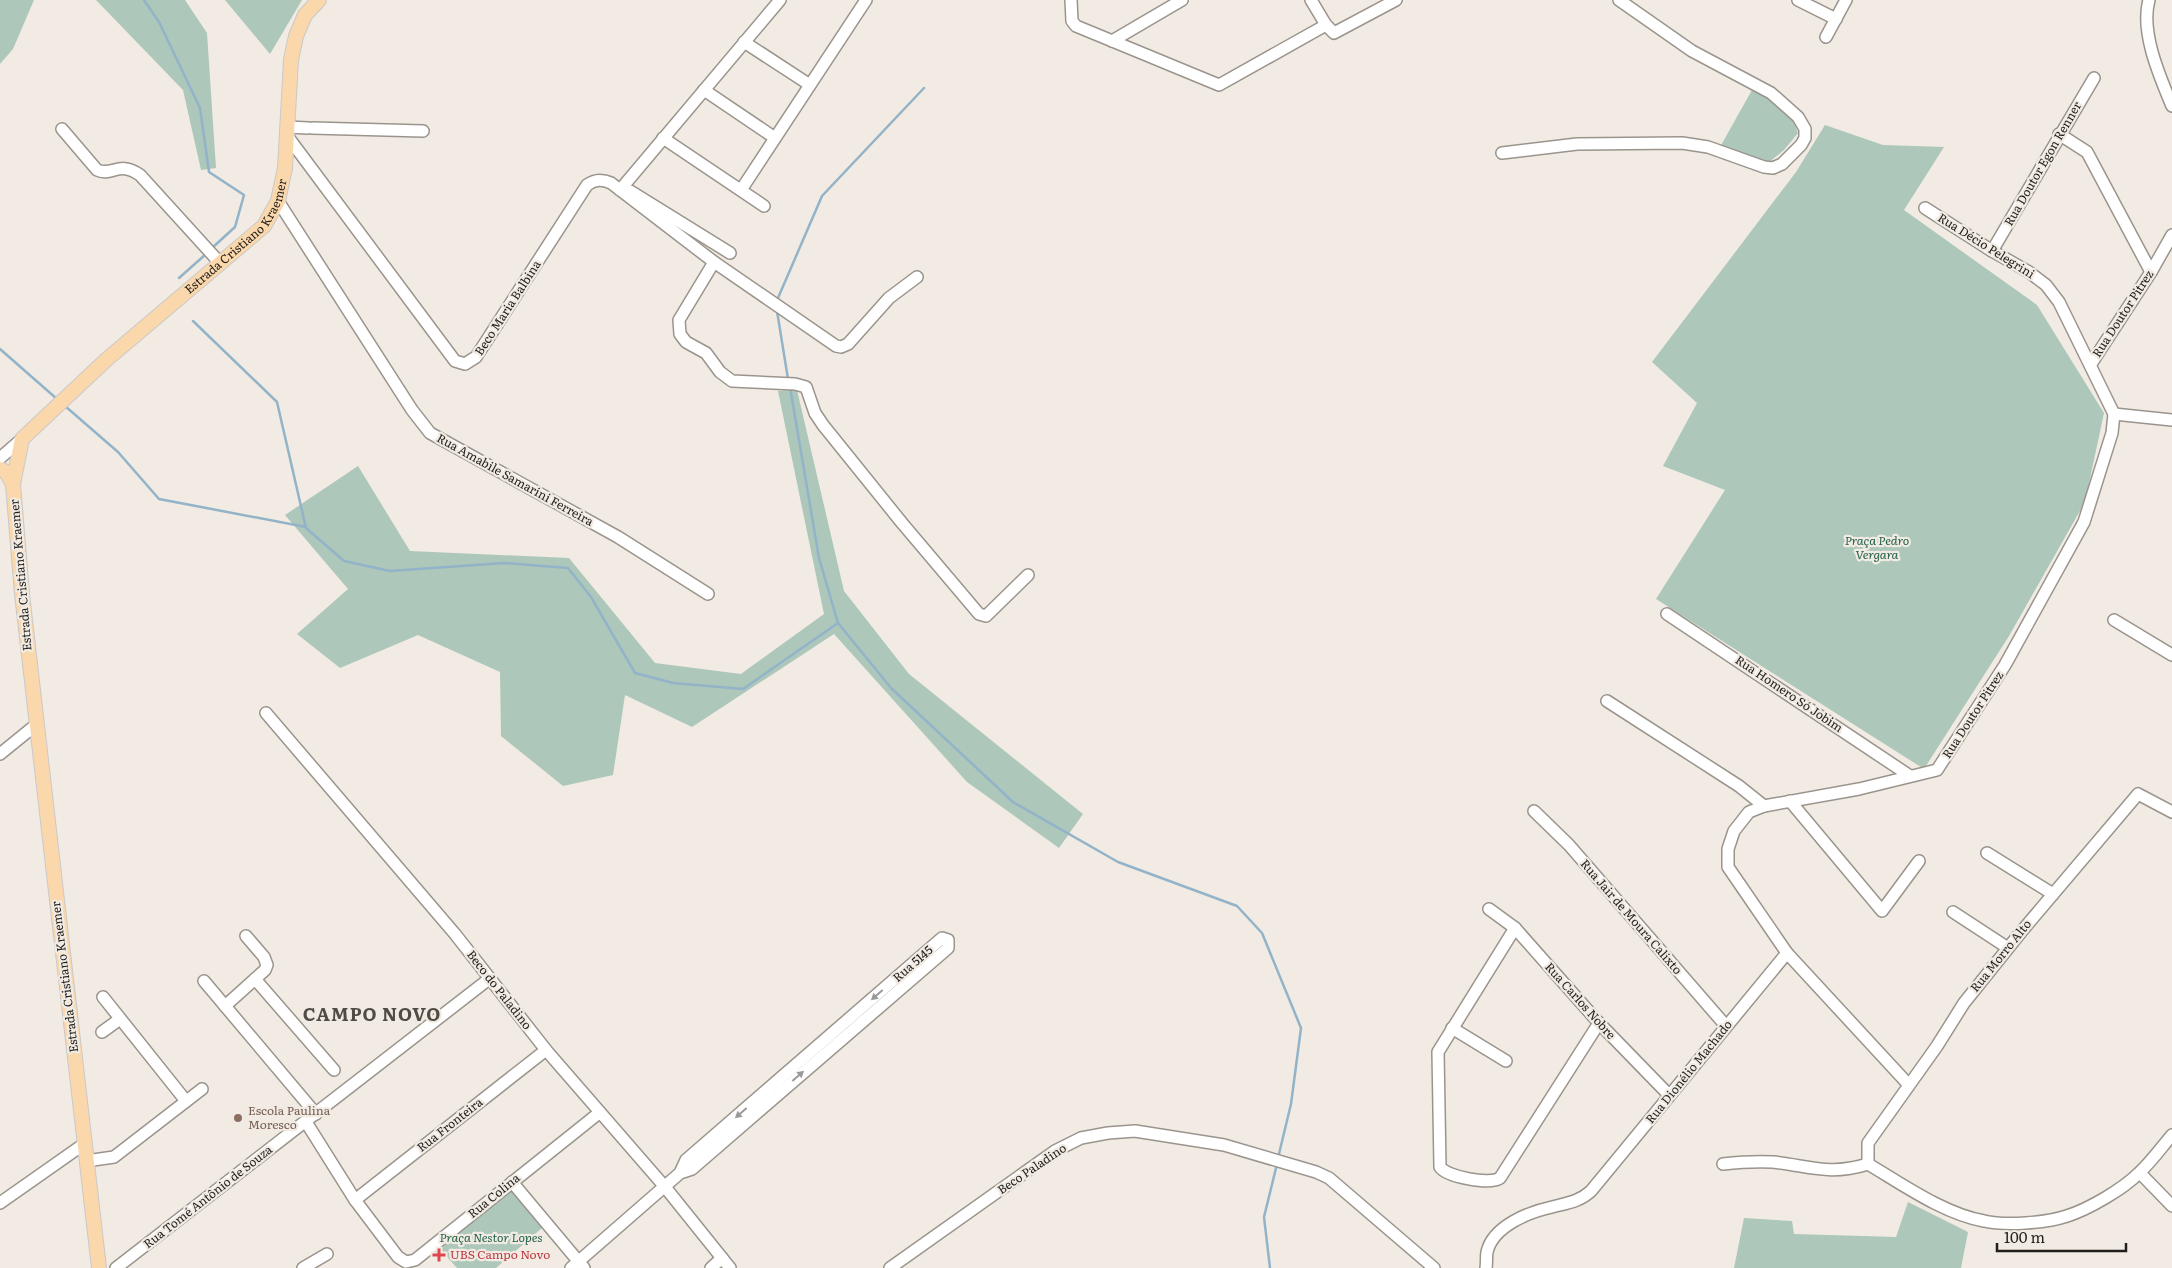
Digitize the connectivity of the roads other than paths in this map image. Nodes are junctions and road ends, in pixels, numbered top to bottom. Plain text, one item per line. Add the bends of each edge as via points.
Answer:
1 (319, 0) edge
2 (780, 0) edge
3 (866, 0) edge
4 (1071, 0) edge
5 (1182, 0) edge
6 (1311, 0) edge
7 (1396, 0) edge
8 (1619, 0) edge
9 (1798, 0) edge
10 (1846, 0) edge
11 (2149, 0) edge
12 (1836, 19) junction
13 (1326, 25) junction
14 (1826, 37) dead end
15 (1112, 41) junction
16 (744, 42) junction
17 (2094, 78) dead end
18 (810, 85) junction
19 (704, 90) junction
20 (2172, 106) edge
21 (62, 129) dead end
22 (423, 131) dead end
23 (288, 132) junction
24 (2059, 134) junction
25 (663, 138) junction
26 (775, 138) junction
27 (1502, 153) dead end
28 (621, 188) junction
29 (741, 190) junction
30 (278, 200) junction
31 (764, 206) dead end
32 (1925, 208) dead end
33 (2172, 235) edge
34 (1992, 251) junction
35 (730, 253) dead end
36 (714, 262) junction
37 (220, 263) junction
38 (2151, 272) junction
39 (918, 277) dead end
40 (2091, 364) junction
41 (2114, 414) junction
42 (2172, 420) edge
43 (22, 439) junction
44 (0, 458) edge
45 (0, 469) edge
46 (13, 484) junction
47 (1028, 575) dead end
48 (708, 594) dead end
49 (1667, 614) dead end
50 (2114, 620) dead end
51 (2172, 655) edge
52 (1607, 701) dead end
53 (266, 713) dead end
54 (36, 724) junction
55 (0, 754) edge
56 (1910, 776) junction
57 (1790, 801) junction
58 (1764, 806) junction
59 (1534, 811) dead end
60 (2172, 812) edge
61 (1987, 853) dead end
62 (1918, 861) dead end
63 (2053, 894) junction
64 (1489, 909) dead end
65 (1953, 912) dead end
66 (1514, 928) junction
67 (246, 936) dead end
68 (2008, 948) junction
69 (1787, 953) junction
70 (255, 979) junction
71 (489, 979) junction
72 (204, 981) dead end
73 (103, 997) dead end
74 (225, 1006) junction
75 (120, 1019) junction
76 (1599, 1023) junction
77 (1726, 1026) junction
78 (1452, 1028) junction
79 (102, 1032) dead end
80 (837, 1036) junction
81 (546, 1050) junction
82 (1506, 1061) dead end
83 (334, 1070) dead end
84 (1908, 1084) junction
85 (202, 1089) dead end
86 (1669, 1095) junction
87 (186, 1101) junction
88 (599, 1113) junction
89 (316, 1114) junction
90 (306, 1122) junction
91 (2172, 1136) edge
92 (84, 1144) junction
93 (86, 1160) junction
94 (1723, 1164) dead end
95 (1868, 1164) junction
96 (2140, 1173) junction
97 (512, 1182) junction
98 (665, 1187) junction
99 (355, 1200) junction
100 (0, 1203) edge
101 (2172, 1206) edge
102 (327, 1254) dead end
103 (722, 1258) junction
104 (578, 1266) edge
105 (99, 1268) edge
106 (116, 1268) edge
107 (303, 1268) edge
108 (711, 1268) edge
109 (730, 1268) edge
110 (890, 1268) edge
111 (1434, 1268) edge
112 (1486, 1268) edge

1 - 23 main road, Estrada Cristiano Kraemer via 305,15 296,36 291,60
2 - 16 street
3 - 18 street
4 - 15 street via 1073,24
5 - 15 street
6 - 13 street
7 - 13 street via 1336,33
8 - 27 street via 1692,51 1772,94 1798,117 1806,129 1801,145 1774,168 1764,168 1708,147 1682,143 1577,144
9 - 12 street
10 - 12 street
11 - 20 street via 2146,21 2155,64
12 - 14 street
13 - 15 street via 1221,85
16 - 18 street
16 - 19 street
17 - 24 street, Rua Doutor Egon Renner
18 - 26 street
19 - 25 street
19 - 26 street
21 - 37 street via 97,170 124,168 140,175
22 - 23 street via 310,128
23 - 28 street, Beco Maria Balbina via 455,361 465,364 476,357 587,185 592,181 605,181
23 - 30 main road, Estrada Cristiano Kraemer
24 - 34 street, Rua Doutor Egon Renner
24 - 38 street via 2087,152
25 - 28 street
25 - 29 street
26 - 29 street
28 - 35 street
28 - 36 street, Beco Maria Balbina
29 - 31 street
30 - 37 main road, Estrada Cristiano Kraemer via 264,226
30 - 48 street, Rua Amabile Samarini Ferreira via 412,410 430,433 618,537
32 - 34 street, Rua Décio Pelegrini
33 - 38 street, Rua Doutor Pitrez
34 - 40 street, Rua Décio Pelegrini via 2046,285 2059,302
36 - 39 street, Beco Maria Balbina via 841,347 848,344 889,298
36 - 47 street via 679,320 680,334 686,342 706,353 720,372 732,381 806,387 823,426 979,614 986,616
37 - 43 main road, Estrada Cristiano Kraemer via 106,360
38 - 40 street, Rua Doutor Pitrez
40 - 41 street, Rua Doutor Pitrez
41 - 42 street
41 - 56 street, Rua Doutor Pitrez via 2112,433 2084,522 2005,665 1937,770
43 - 44 street
43 - 46 main road, Estrada Cristiano Kraemer
45 - 46 main road via 6,472
46 - 54 main road, Estrada Cristiano Kraemer
49 - 56 street, Rua Homero Só Jobim
50 - 51 street
52 - 58 street via 1740,786
53 - 71 street, Beco do Paladino
54 - 55 street
54 - 92 main road, Estrada Cristiano Kraemer
56 - 57 street, Rua Doutor Pitrez
57 - 58 street, Rua Doutor Pitrez
57 - 62 street via 1882,911
58 - 69 street, Rua Doutor Pitrez via 1749,812 1734,832 1728,849 1728,867
59 - 77 street, Rua Jair de Moura Calixto via 1569,845
60 - 63 street, Rua Morro Alto via 2138,794
61 - 63 street
63 - 68 street, Rua Morro Alto
64 - 66 street, Rua Carlos Nobre
65 - 68 street
66 - 76 street, Rua Carlos Nobre
66 - 78 street
67 - 70 street via 267,964
68 - 84 street, Rua Morro Alto via 1964,1003
69 - 77 street, Rua Dionélio Machado
69 - 84 street, Rua Doutor Pitrez
70 - 74 street
70 - 83 street
71 - 81 street, Beco do Paladino
71 - 89 street, Rua Tomé Antônio de Souza
72 - 74 street
73 - 75 street
74 - 89 street
75 - 79 street
75 - 87 street
76 - 78 street via 1500,1178 1488,1181 1444,1172 1440,1167 1438,1052
76 - 86 street, Rua Carlos Nobre
77 - 86 street, Rua Dionélio Machado
78 - 82 street
80 -> 80 street, Rua 5145 via 948,948 948,940 942,938
80 - 98 street, Rua 5145 via 692,1168 680,1173
81 - 88 street, Beco do Paladino
81 - 99 street, Rua Fronteira
84 - 95 street, Rua Morro Alto via 1868,1143
85 - 87 street
86 - 112 street, Rua Dionélio Machado via 1591,1191 1576,1202 1537,1211 1503,1230 1487,1251
87 - 93 street via 114,1157
88 - 97 street, Rua Colina
88 - 98 street, Beco do Paladino
89 - 90 street, Rua Tomé Antônio de Souza
90 - 99 street, Rua Colina
90 - 106 street, Rua Tomé Antônio de Souza
91 - 96 street
92 - 93 main road, Estrada Cristiano Kraemer
92 - 100 street
93 - 105 main road, Estrada Cristiano Kraemer
94 - 95 street via 1773,1162 1831,1171
95 - 96 street via 1956,1213 1984,1222 2069,1216 2084,1210
96 - 101 street
97 - 99 street, Rua Colina via 416,1260 406,1262 398,1257
97 - 104 street
98 - 103 street, Beco do Paladino
98 - 104 street, Rua 5145
102 - 107 street
103 - 108 street
103 - 109 street, Beco do Paladino
110 - 111 street, Beco Paladino via 1055,1151 1081,1138 1135,1131 1224,1145 1324,1174

